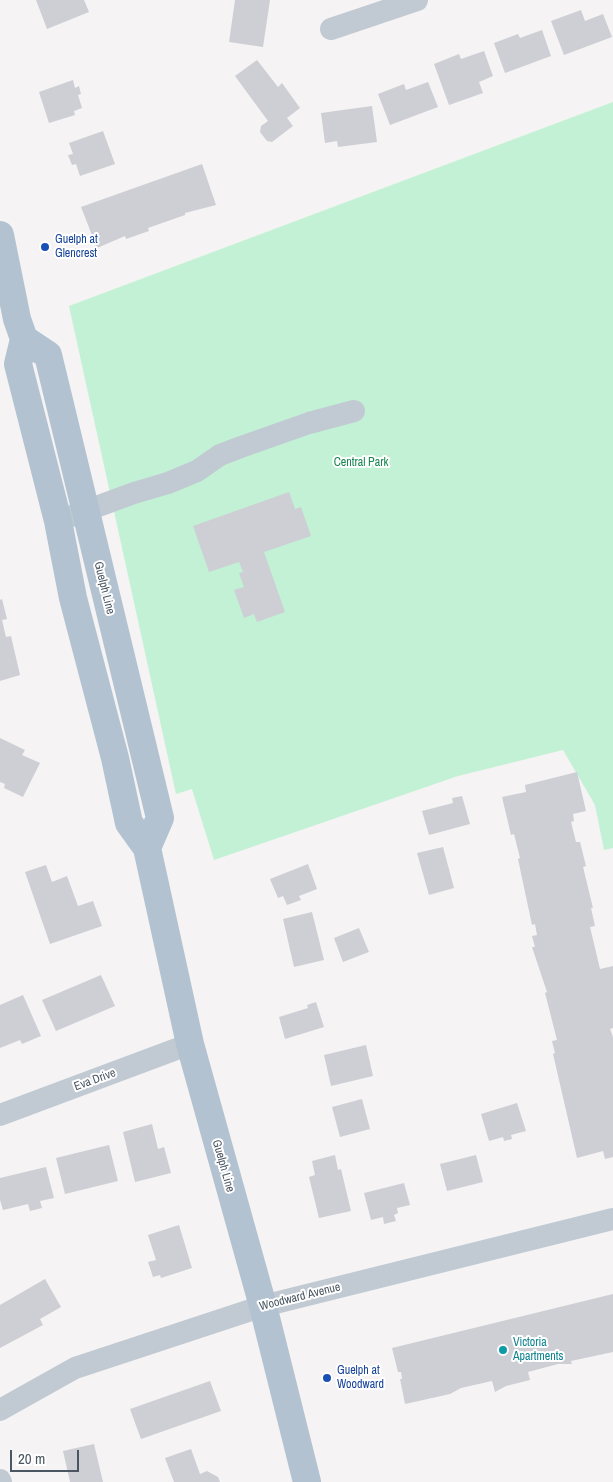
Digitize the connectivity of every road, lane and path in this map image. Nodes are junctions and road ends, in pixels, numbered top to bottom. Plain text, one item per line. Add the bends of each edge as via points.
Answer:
1 (417, 0) edge
2 (330, 29) dead end
3 (0, 235) edge
4 (24, 339) junction
5 (354, 411) dead end
6 (85, 511) junction
7 (58, 522) junction
8 (147, 848) junction
9 (190, 1044) junction
10 (0, 1115) edge
11 (613, 1219) edge
12 (263, 1306) junction
13 (0, 1410) edge
14 (307, 1482) edge

1 - 2 street
3 - 4 main road
4 - 6 main road, Guelph Line via 48,355
4 - 7 main road, Guelph Line via 18,364
5 - 6 street via 241,447 220,455 197,471
6 - 7 street
6 - 8 main road, Guelph Line via 160,818
7 - 8 main road, Guelph Line via 73,598 129,823
8 - 9 main road, Guelph Line
9 - 10 street, Eva Drive
9 - 12 main road, Guelph Line
11 - 12 street, Woodward Avenue
12 - 13 street, Woodward Avenue via 75,1368
12 - 14 main road, Guelph Line

